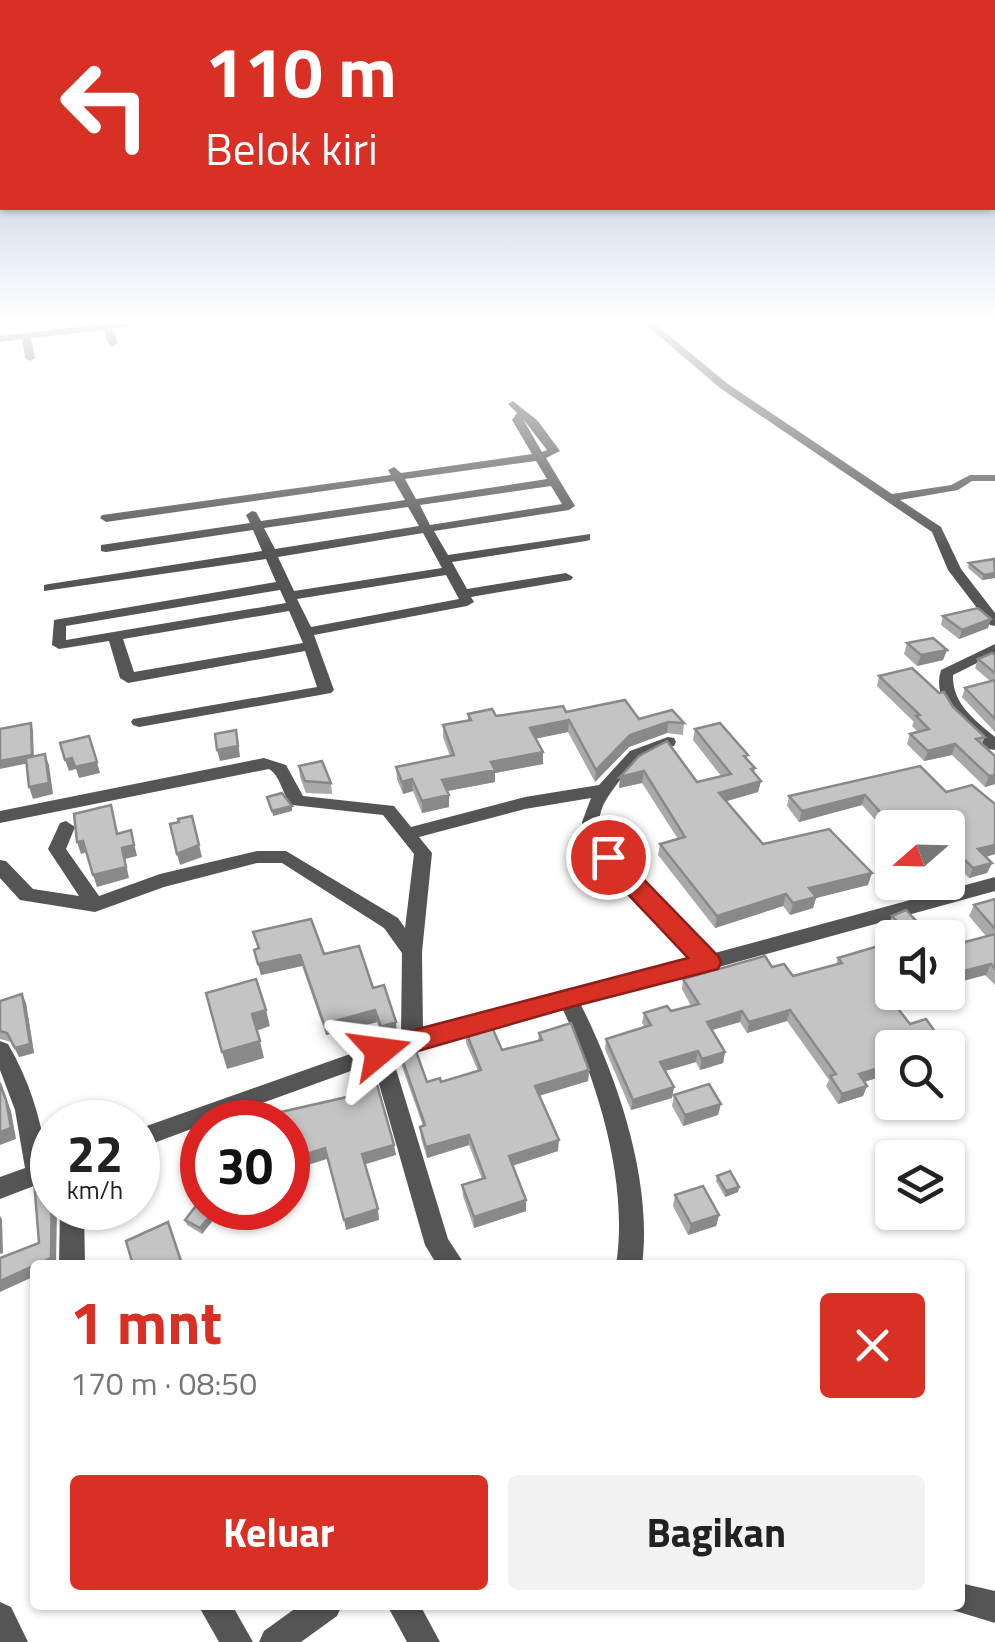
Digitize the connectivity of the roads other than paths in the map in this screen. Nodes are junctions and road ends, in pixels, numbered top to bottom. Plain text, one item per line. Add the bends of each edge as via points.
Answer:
1 (744, 400) edge
2 (517, 409) dead end
3 (538, 457) junction
4 (325, 475) dead end
5 (398, 477) junction
6 (995, 478) edge
7 (554, 482) junction
8 (888, 498) junction
9 (245, 499) junction
10 (412, 503) junction
11 (106, 518) dead end
12 (257, 524) junction
13 (427, 530) junction
14 (586, 538) dead end
15 (106, 548) dead end
16 (270, 554) junction
17 (446, 566) junction
18 (566, 576) dead end
19 (48, 588) dead end
20 (462, 594) junction
21 (289, 595) junction
22 (995, 622) edge
23 (114, 636) junction
24 (308, 639) junction
25 (995, 648) edge
26 (139, 722) dead end
27 (668, 742) edge
28 (995, 746) edge
29 (604, 790) junction
30 (0, 817) edge
31 (66, 827) dead end
32 (410, 833) junction
33 (0, 866) edge
34 (995, 884) edge
35 (95, 905) junction
36 (412, 952) junction
37 (708, 962) junction
38 (567, 997) junction
39 (412, 1041) junction
40 (0, 1050) edge
41 (380, 1051) junction
42 (30, 1125) edge
43 (160, 1131) edge
44 (30, 1177) edge
45 (0, 1188) edge
46 (72, 1230) edge
47 (72, 1260) edge
48 (448, 1260) edge
49 (631, 1260) edge
50 (965, 1599) edge
51 (995, 1606) edge
52 (217, 1610) edge
53 (319, 1610) edge
54 (406, 1610) edge
55 (0, 1618) edge
56 (12, 1642) edge
57 (236, 1642) edge
58 (275, 1642) edge
59 (424, 1642) edge

1 - 8 street
2 - 3 street via 554,451
3 - 5 street
3 - 7 street
4 - 5 street via 392,467
5 - 9 street
5 - 10 street
6 - 8 street
7 - 10 street
7 - 13 street via 569,506
8 - 22 street via 937,530 956,570
9 - 11 street
9 - 12 street
10 - 12 street
10 - 13 street
12 - 15 street
12 - 16 street
13 - 16 street
13 - 17 street
14 - 17 street
16 - 19 street
16 - 21 street
17 - 20 street
17 - 21 street
18 - 20 street
20 - 24 street via 466,602
21 - 23 street
21 - 23 street via 59,624 59,645
21 - 24 street
23 - 24 street via 128,678
24 - 26 street via 326,690
25 - 28 street via 957,664 944,683 949,699
27 - 29 street via 632,754
29 - 32 street
29 - 37 street via 591,820 596,840
30 - 32 street via 264,762 284,770 298,800 376,806
31 - 35 street via 57,849
32 - 36 street via 423,861
33 - 35 street via 28,895
34 - 37 street
35 - 36 street via 160,881 275,855 392,923
36 - 39 street
37 - 38 street
38 - 39 street
38 - 49 street via 607,1093 634,1218
39 - 41 street
40 - 42 street
41 - 43 street
41 - 48 street via 437,1245
44 - 45 street
46 - 47 street
50 - 51 street
52 - 57 street
53 - 58 street
54 - 59 street
55 - 56 street

